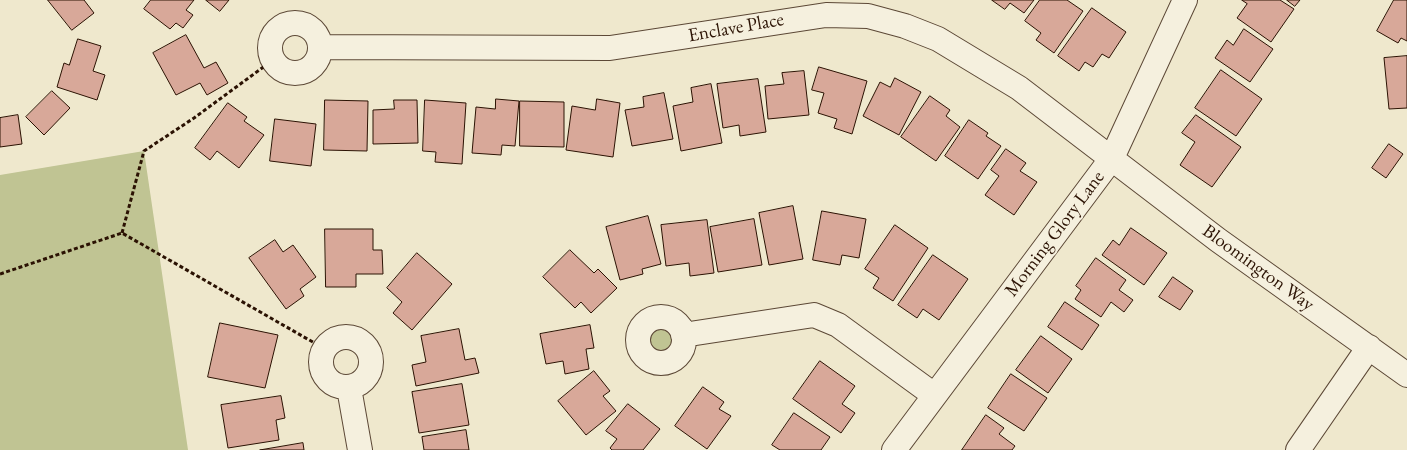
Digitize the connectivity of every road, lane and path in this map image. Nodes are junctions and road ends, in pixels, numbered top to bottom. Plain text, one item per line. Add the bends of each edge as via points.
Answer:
1 (1185, 0) edge
2 (320, 48) junction
3 (273, 60) junction
4 (1112, 158) junction
5 (122, 232) junction
6 (0, 274) edge
7 (683, 335) dead end
8 (1369, 347) junction
9 (325, 349) junction
10 (1407, 375) edge
11 (349, 388) junction
12 (934, 395) junction
13 (360, 450) edge
14 (894, 450) edge
15 (1298, 450) edge

1 - 4 street, Morning Glory Lane
2 - 3 street via 316,61 305,71 284,70
2 - 3 street via 314,32 292,23 277,30 273,37 270,45
2 - 4 street, Enclave Place via 610,48 808,17 868,16 938,39 977,61 1019,88
3 - 5 path via 144,151
4 - 8 street, Bloomington Way via 1218,240
4 - 12 street, Morning Glory Lane
5 - 6 path
5 - 9 path
7 - 12 street via 802,315 826,318
8 - 10 street, Bloomington Way
8 - 15 street
9 - 11 street via 323,372 333,384
9 - 11 street via 330,343 346,337 368,349 372,366 369,374 364,381
11 - 13 street
12 - 14 street, Morning Glory Lane

